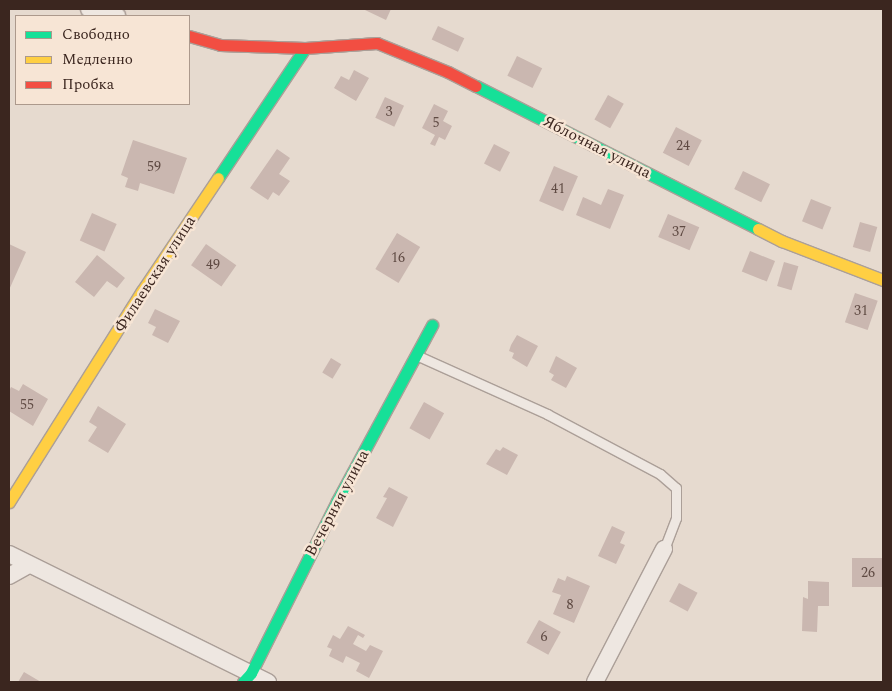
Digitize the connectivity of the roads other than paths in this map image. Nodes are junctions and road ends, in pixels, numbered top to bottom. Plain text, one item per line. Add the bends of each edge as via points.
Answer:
1 (89, 9) edge
2 (113, 15) edge
3 (190, 36) edge
4 (305, 48) junction
5 (883, 280) edge
6 (432, 325) dead end
7 (416, 354) junction
8 (9, 502) edge
9 (664, 549) joint
10 (9, 554) edge
11 (29, 565) junction
12 (9, 576) edge
13 (247, 678) edge
14 (268, 682) edge
15 (594, 682) edge

1 - 2 street
3 - 4 street, Яблочная улица via 220,45
4 - 5 street, Яблочная улица via 377,43 448,72 782,241
4 - 8 street, Филаевская улица via 142,291
6 - 7 street, Вечерняя улица
7 - 9 lane via 547,414 660,474 676,488 676,518
7 - 13 street, Вечерняя улица
9 - 15 street
10 - 11 street
11 - 12 street
11 - 13 street
13 - 14 street

